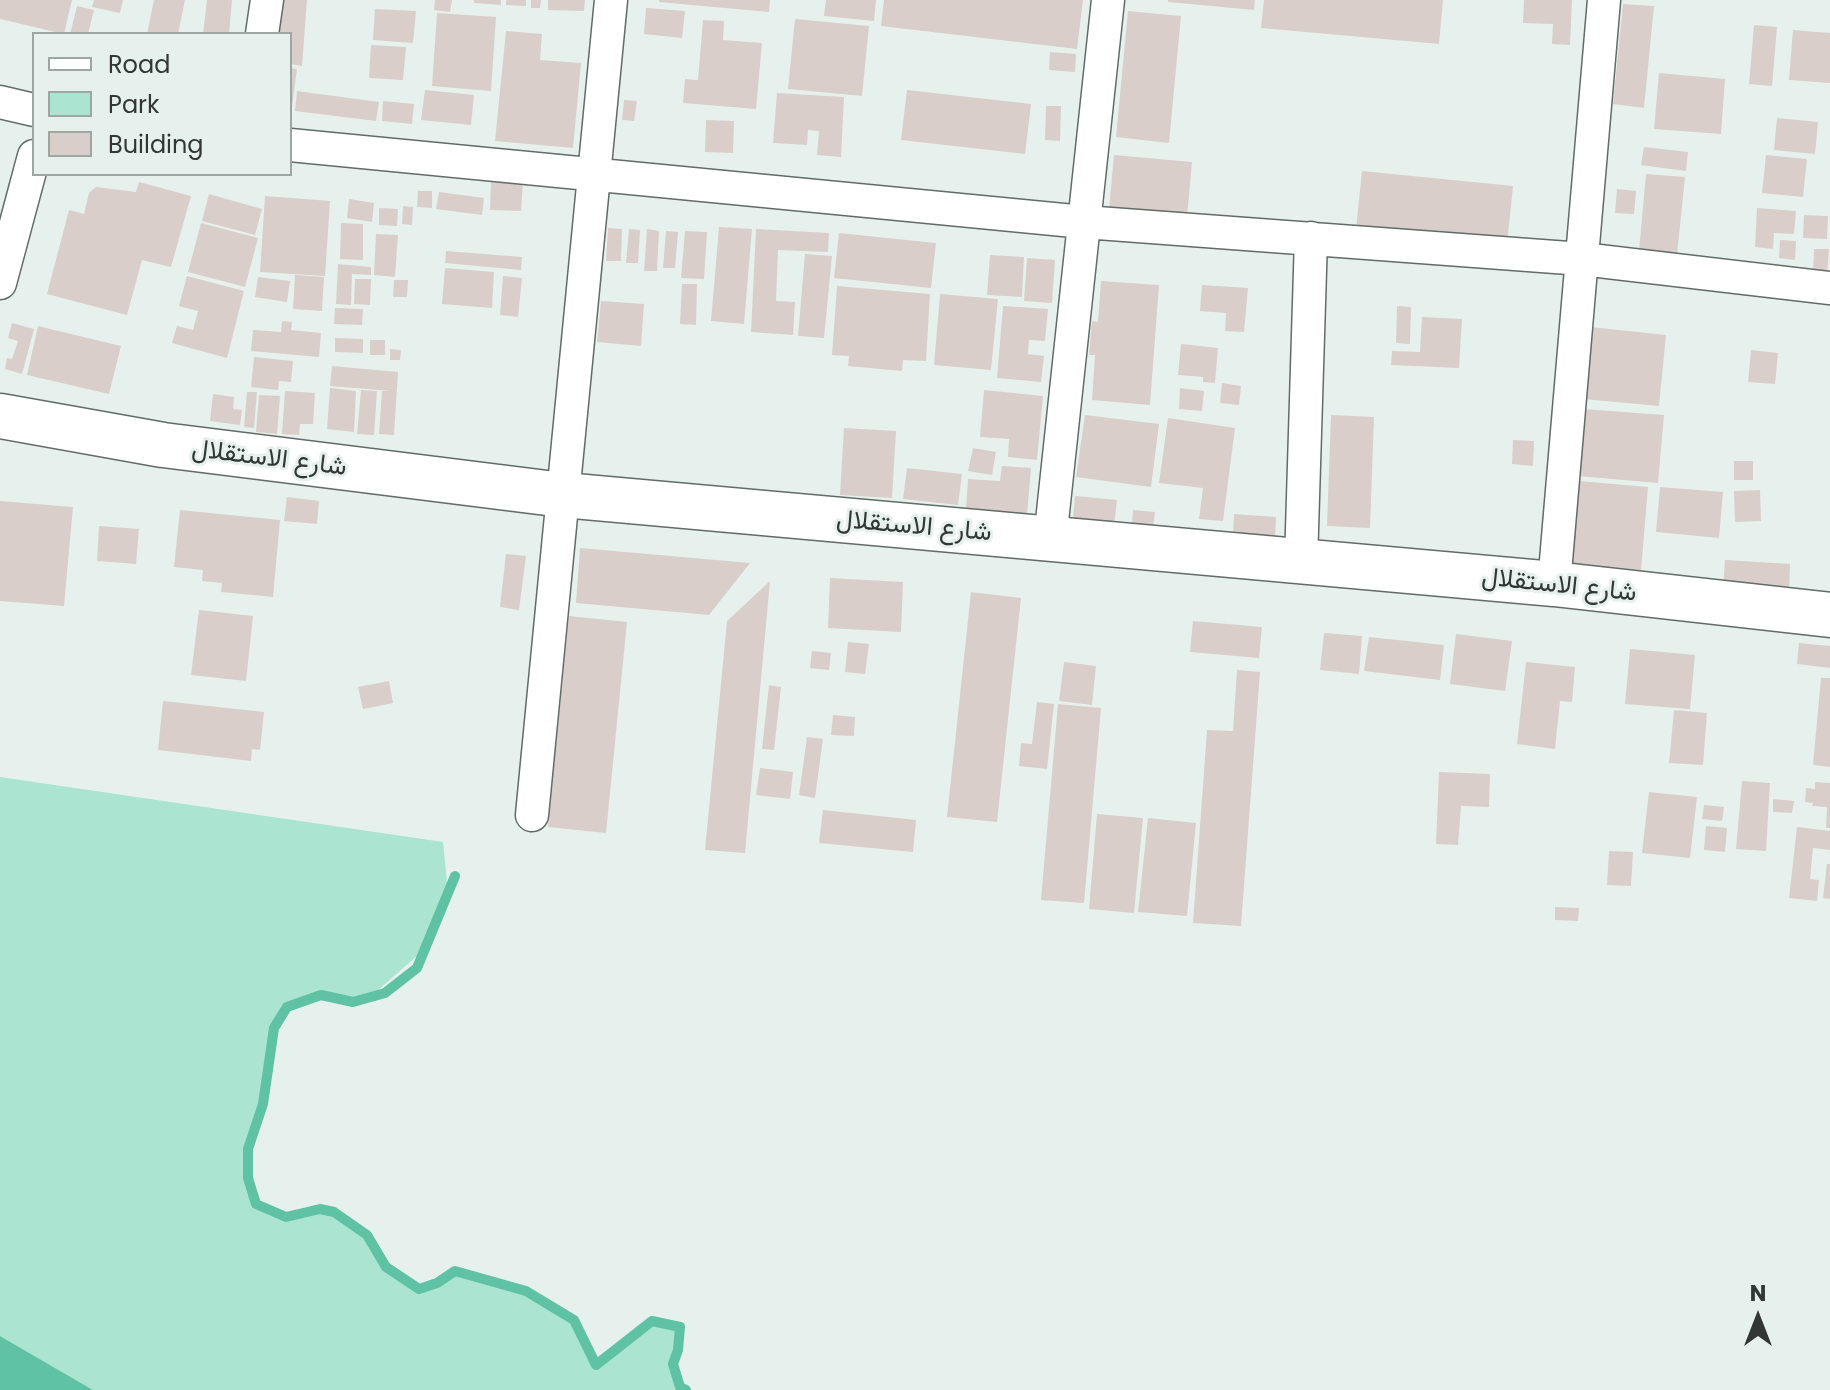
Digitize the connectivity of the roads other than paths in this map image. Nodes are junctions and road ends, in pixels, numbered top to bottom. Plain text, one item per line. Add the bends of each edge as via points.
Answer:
1 (267, 0) edge
2 (611, 0) edge
3 (1108, 0) edge
4 (1604, 0) edge
5 (262, 32) edge
6 (0, 102) edge
7 (32, 110) edge
8 (292, 145) edge
9 (32, 163) edge
10 (594, 174) junction
11 (1084, 222) junction
12 (1311, 238) junction
13 (1582, 259) junction
14 (0, 283) edge
15 (1830, 288) edge
16 (0, 416) edge
17 (563, 495) junction
18 (1050, 540) junction
19 (1301, 562) junction
20 (1554, 584) junction
21 (1830, 615) edge
22 (532, 815) dead end

1 - 5 street
2 - 10 street
3 - 11 street
4 - 13 street
6 - 7 street
8 - 10 street
9 - 14 street
10 - 11 street
10 - 17 street
11 - 12 street
11 - 18 street
12 - 13 street
12 - 19 street
13 - 15 street
13 - 20 street
16 - 17 highway, شارع الاستقلال via 163,445
17 - 18 highway, شارع الاستقلال
17 - 22 street
18 - 19 highway, شارع الاستقلال
19 - 20 highway, شارع الاستقلال
20 - 21 highway, شارع الاستقلال

